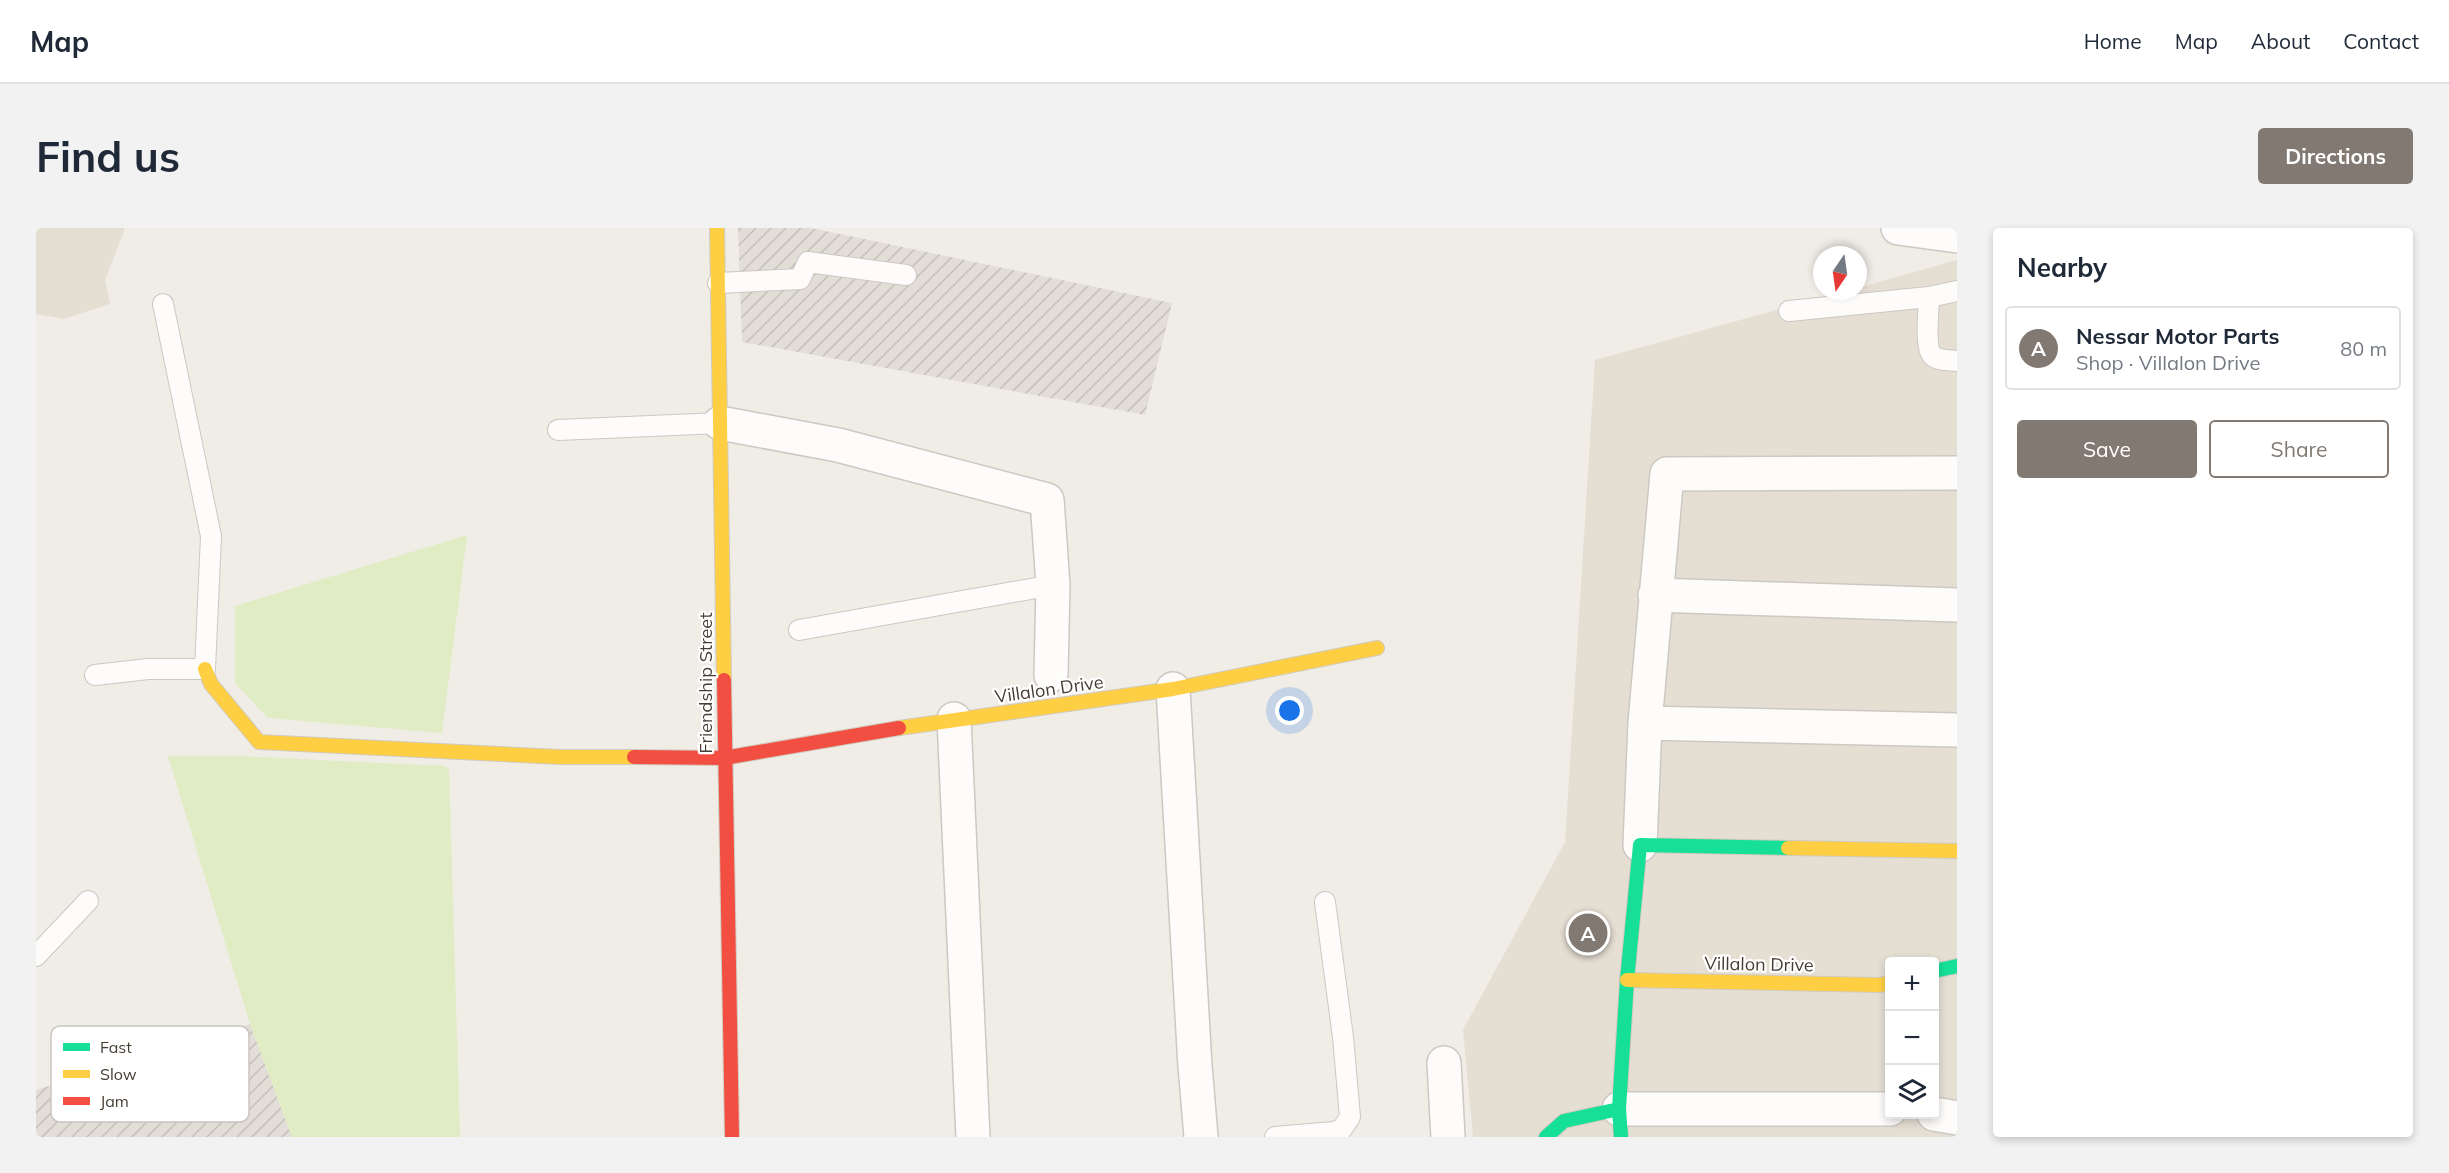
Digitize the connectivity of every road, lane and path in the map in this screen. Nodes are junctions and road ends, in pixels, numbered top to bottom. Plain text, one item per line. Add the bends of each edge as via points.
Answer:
1 (717, 228) edge
2 (1898, 228) edge
3 (1957, 236) edge
4 (906, 275) dead end
5 (718, 283) junction
6 (1957, 291) edge
7 (1929, 297) junction
8 (163, 304) dead end
9 (1789, 311) dead end
10 (1957, 361) edge
11 (720, 423) junction
12 (558, 430) dead end
13 (1957, 473) edge
14 (1053, 585) junction
15 (1655, 595) junction
16 (1957, 604) edge
17 (800, 630) dead end
18 (1377, 648) dead end
19 (205, 669) junction
20 (95, 675) dead end
21 (1051, 675) dead end
22 (1173, 689) junction
23 (954, 719) junction
24 (1646, 723) junction
25 (1957, 730) edge
26 (724, 758) junction
27 (1640, 845) junction
28 (1957, 851) edge
29 (88, 901) dead end
30 (1324, 902) dead end
31 (36, 956) edge
32 (1957, 966) edge
33 (1939, 970) edge
34 (1627, 980) junction
35 (1885, 984) edge
36 (1444, 1063) dead end
37 (1885, 1109) edge
38 (1939, 1115) edge
39 (1957, 1118) edge
40 (1620, 1123) edge
41 (732, 1137) edge
42 (973, 1137) edge
43 (1201, 1137) edge
44 (1275, 1137) edge
45 (1448, 1137) edge
46 (1546, 1137) edge

1 - 5 street, Friendship Street
2 - 3 street
4 - 5 lane via 807,262 800,279
5 - 11 street, Friendship Street
6 - 7 lane
7 - 9 lane
7 - 10 lane via 1931,355
8 - 19 lane via 211,536
11 - 12 lane
11 - 14 street via 838,445 1047,500
11 - 26 street, Friendship Street
13 - 15 street via 1667,474
14 - 17 lane
14 - 21 street
15 - 16 street
15 - 24 street
18 - 22 street, Villalon Drive
19 - 20 lane via 148,669
19 - 26 street, Villalon Drive via 211,684 259,742 560,757
22 - 23 street, Villalon Drive
22 - 43 street
23 - 26 street, Villalon Drive
23 - 42 street
24 - 25 street
24 - 27 street
26 - 41 street, Friendship Street
27 - 28 street
27 - 34 street
29 - 31 lane
30 - 44 lane via 1350,1117 1342,1129 1334,1132
32 - 33 street
34 - 35 street, Villalon Drive
34 - 40 street
36 - 45 street
37 - 40 street
38 - 39 street
40 - 46 street via 1564,1121

